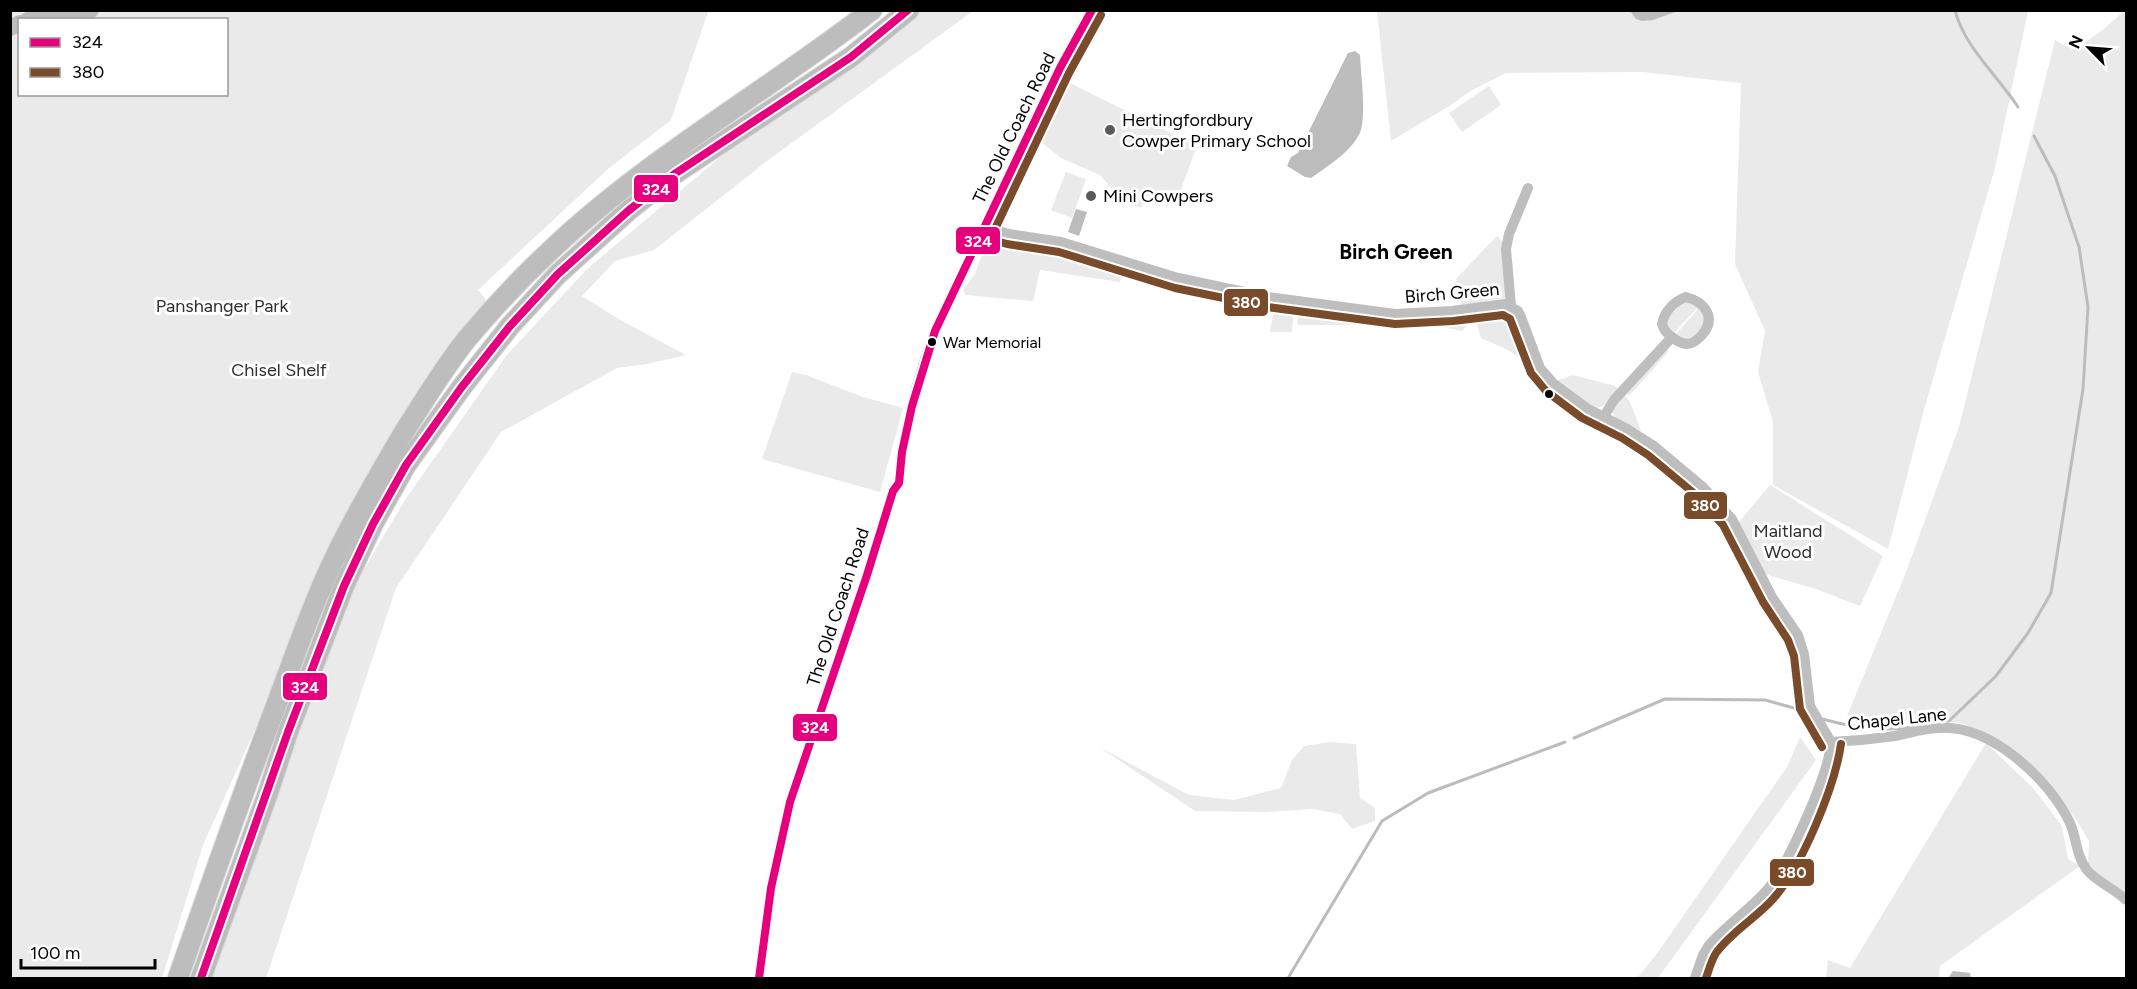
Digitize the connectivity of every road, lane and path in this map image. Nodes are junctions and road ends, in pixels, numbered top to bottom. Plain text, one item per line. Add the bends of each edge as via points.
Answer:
1 (872, 10) edge
2 (909, 10) edge
3 (1092, 10) edge
4 (1528, 188) dead end
5 (985, 227) junction
6 (1511, 306) junction
7 (1672, 337) junction
8 (1603, 418) junction
9 (1831, 742) junction
10 (2127, 900) edge
11 (178, 978) edge
12 (201, 978) edge
13 (759, 978) edge
14 (1695, 978) edge

1 - 11 highway via 598,207 527,274 460,349 392,453 319,593 246,783
2 - 12 highway via 851,57 676,173 628,211 558,274 461,388 406,465 344,586
3 - 5 street, The Old Coach Road via 1060,68
4 - 6 street via 1506,249
5 - 6 street, Birch Green via 1061,242 1178,278 1326,306 1395,314 1495,304
5 - 13 street, The Old Coach Road via 927,354 894,472 893,491 790,802 771,888
6 - 8 street, Birch Green via 1521,317 1540,368 1564,393
7 - 7 street via 1663,328 1664,316 1678,300 1694,299 1708,315 1707,329 1690,344
7 - 8 street via 1614,400
8 - 9 street, Birch Green via 1654,446 1703,487 1732,519 1772,597 1798,635 1810,706
9 - 10 street, Chapel Lane via 1940,728 1976,733 1994,742 2053,794 2071,825 2079,857 2088,871
9 - 14 street, Chapel Lane via 1822,779 1779,874 1709,945

